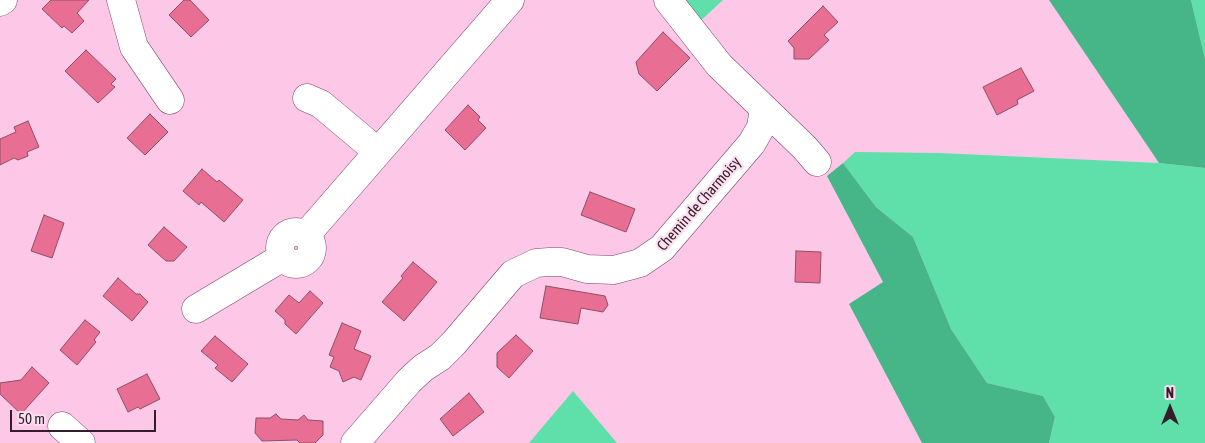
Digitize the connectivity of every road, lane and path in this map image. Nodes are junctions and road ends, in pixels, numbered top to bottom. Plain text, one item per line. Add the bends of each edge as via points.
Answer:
1 (121, 0) edge
2 (510, 0) edge
3 (668, 0) edge
4 (307, 98) dead end
5 (170, 100) dead end
6 (764, 109) junction
7 (378, 152) junction
8 (817, 162) dead end
9 (196, 309) dead end
10 (355, 443) edge

1 - 5 street via 134,47
2 - 7 street
3 - 6 street via 720,65
4 - 7 street via 321,104
6 - 8 street
6 - 10 street, Chemin de Charmoisy via 761,127 752,143 662,248 640,263 614,270 549,262 536,263 513,274 454,343 409,381
7 - 9 street via 306,235 296,231 285,236 280,246 283,257

